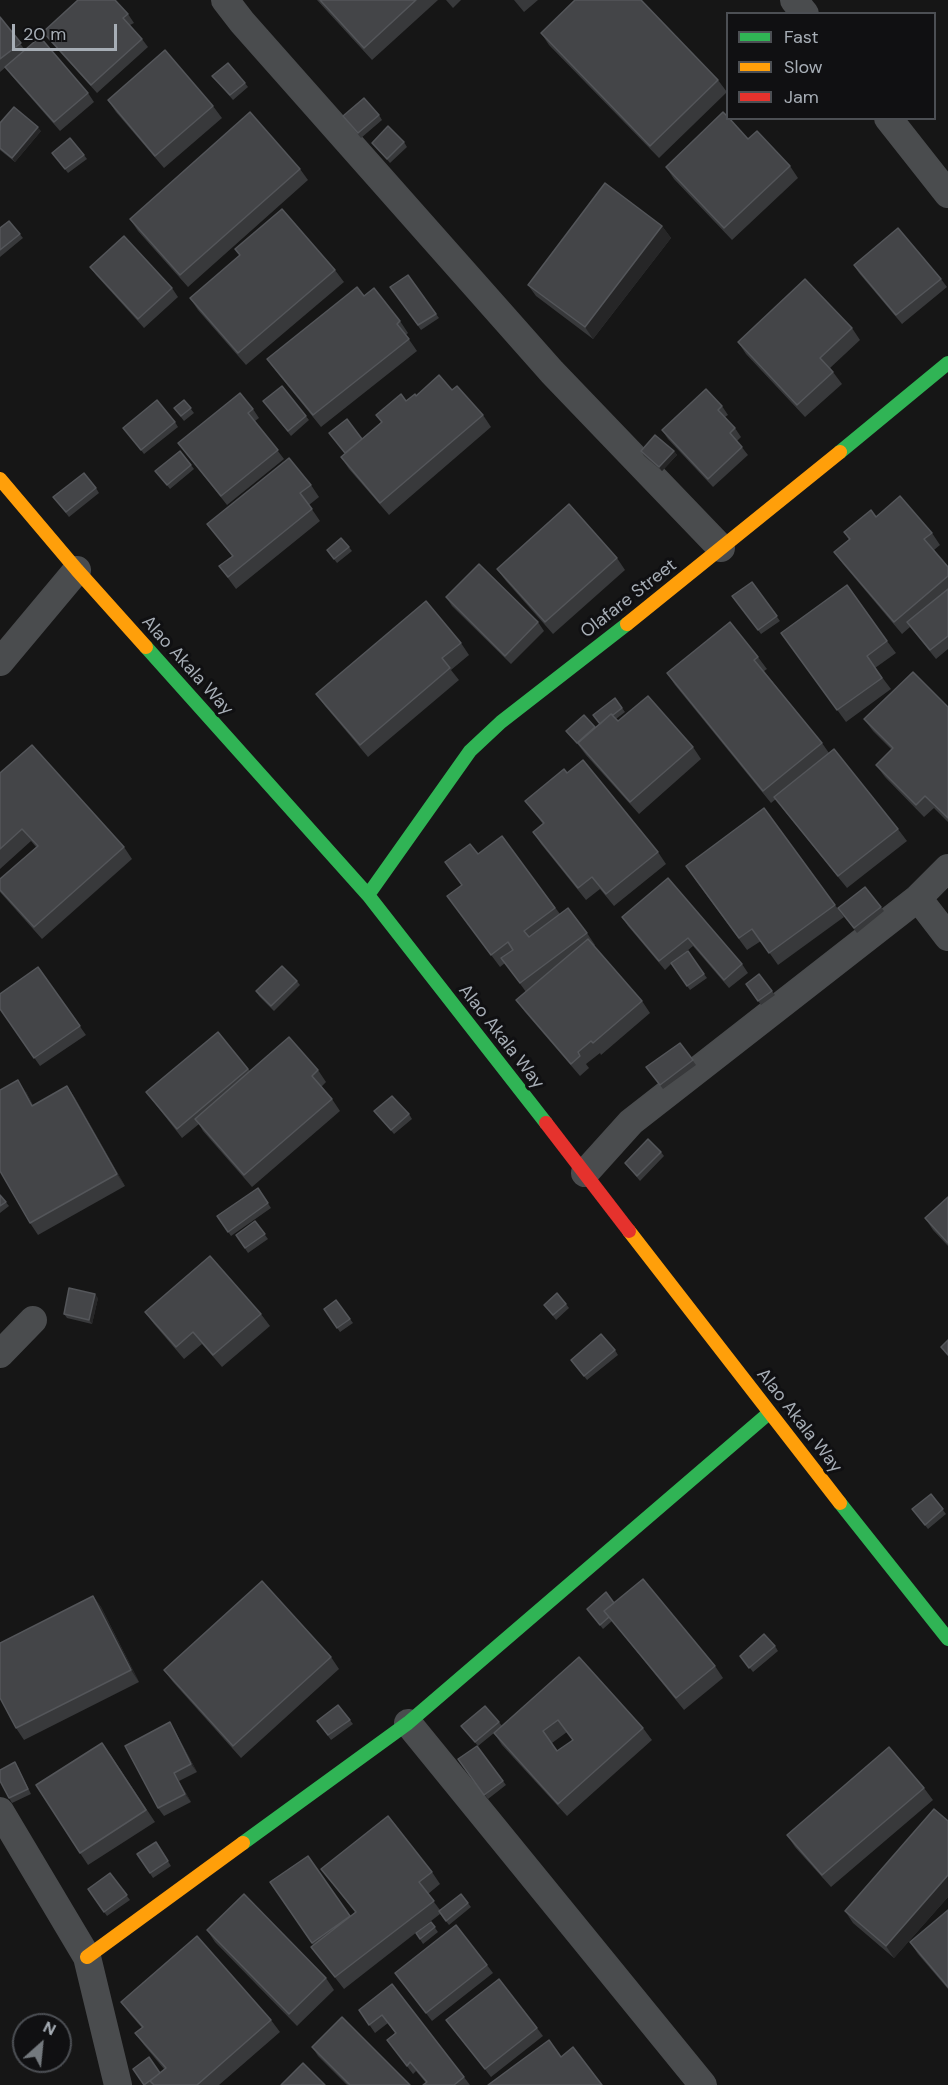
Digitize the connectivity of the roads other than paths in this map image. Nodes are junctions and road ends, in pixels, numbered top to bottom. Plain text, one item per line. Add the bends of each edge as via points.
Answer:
1 (225, 0) edge
2 (794, 0) edge
3 (803, 12) edge
4 (890, 120) edge
5 (948, 194) edge
6 (948, 363) edge
7 (0, 479) edge
8 (722, 548) junction
9 (77, 570) junction
10 (0, 662) edge
11 (948, 868) edge
12 (368, 896) junction
13 (918, 898) junction
14 (948, 937) edge
15 (585, 1173) junction
16 (33, 1320) dead end
17 (0, 1354) edge
18 (769, 1413) junction
19 (948, 1639) edge
20 (408, 1723) junction
21 (0, 1811) edge
22 (87, 1957) junction
23 (118, 2085) edge
24 (703, 2085) edge

1 - 8 street via 552,372
2 - 3 street
4 - 5 street
6 - 8 street, Olafare Street
7 - 9 street, Alao Akala Way
8 - 12 street, Olafare Street via 501,722 470,751
9 - 10 street
9 - 12 street, Alao Akala Way
11 - 13 street
12 - 15 street, Alao Akala Way
13 - 14 street
13 - 15 street via 631,1122
15 - 18 street, Alao Akala Way
16 - 17 street
18 - 19 street, Alao Akala Way
18 - 20 street
20 - 22 street
20 - 24 street
21 - 22 street
22 - 23 street

